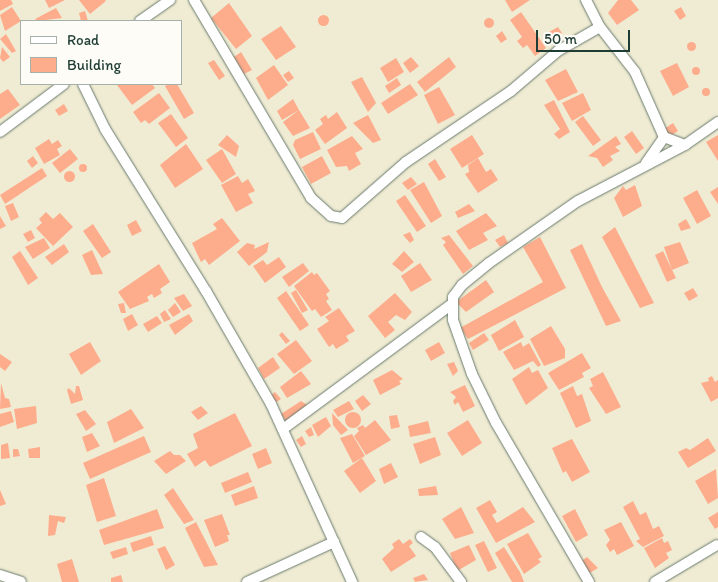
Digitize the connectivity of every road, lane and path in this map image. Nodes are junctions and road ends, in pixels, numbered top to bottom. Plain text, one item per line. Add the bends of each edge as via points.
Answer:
1 (170, 0) edge
2 (194, 0) edge
3 (586, 0) edge
4 (141, 20) edge
5 (600, 27) junction
6 (63, 85) edge
7 (83, 85) edge
8 (718, 122) edge
9 (0, 132) edge
10 (664, 137) junction
11 (685, 145) junction
12 (645, 165) junction
13 (452, 304) junction
14 (283, 429) junction
15 (422, 537) dead end
16 (334, 542) junction
17 (717, 545) edge
18 (0, 574) edge
19 (22, 582) edge
20 (247, 582) edge
21 (352, 582) edge
22 (461, 582) edge
23 (589, 582) edge
24 (655, 582) edge

1 - 4 street
2 - 5 street via 310,198 331,216 342,218 406,162 511,91 558,51
3 - 5 street
5 - 10 street via 635,72
6 - 9 street
7 - 14 street via 105,129 206,291
8 - 11 street
10 - 11 street
10 - 12 street
11 - 12 street
12 - 13 street via 578,201 490,263 458,289
13 - 14 street
13 - 23 street via 453,320 476,382
14 - 16 street
15 - 22 street via 435,547
16 - 20 street
16 - 21 street
17 - 24 street
18 - 19 street

